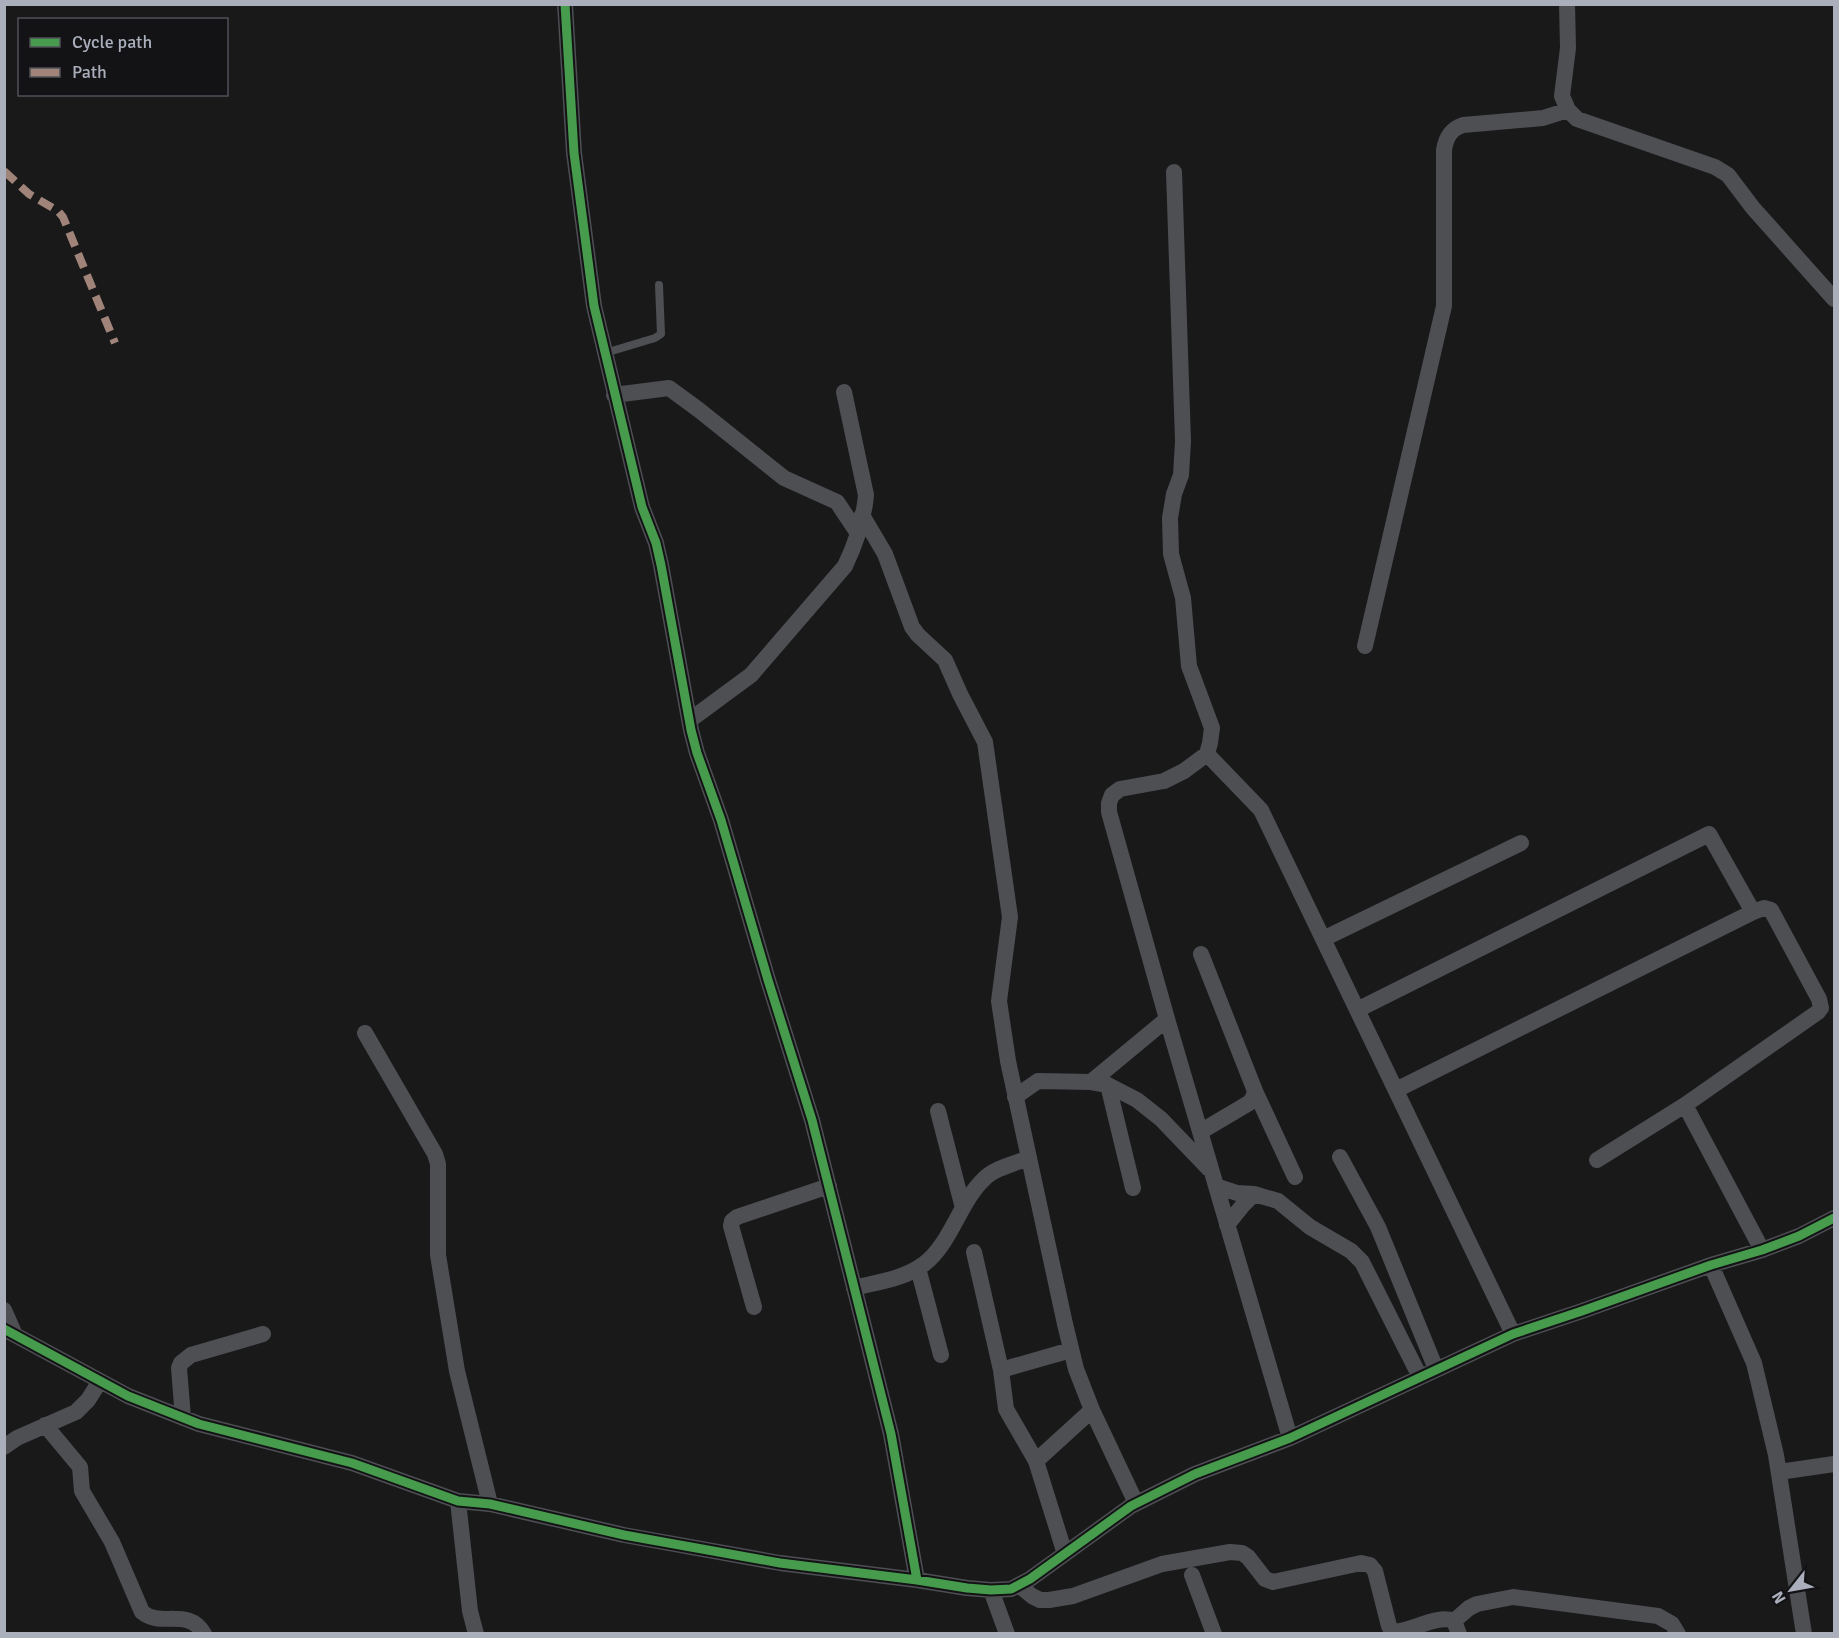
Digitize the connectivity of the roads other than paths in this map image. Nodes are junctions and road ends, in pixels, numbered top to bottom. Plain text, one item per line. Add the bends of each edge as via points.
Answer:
1 (565, 4) edge
2 (1567, 4) edge
3 (1568, 110) junction
4 (1174, 172) dead end
5 (658, 285) dead end
6 (1834, 299) edge
7 (604, 353) junction
8 (844, 392) dead end
9 (614, 395) junction
10 (862, 515) junction
11 (857, 532) junction
12 (1365, 646) dead end
13 (690, 720) junction
14 (1207, 754) junction
15 (1521, 843) dead end
16 (1753, 912) junction
17 (1323, 939) junction
18 (1202, 954) dead end
19 (1357, 1010) junction
20 (1167, 1019) junction
21 (365, 1033) dead end
22 (1008, 1061) junction
23 (1038, 1081) junction
24 (1100, 1084) junction
25 (1396, 1090) junction
26 (1255, 1091) junction
27 (1015, 1096) junction
28 (1684, 1105) junction
29 (938, 1111) dead end
30 (1200, 1132) junction
31 (1340, 1157) dead end
32 (1029, 1158) junction
33 (1597, 1160) dead end
34 (1295, 1177) dead end
35 (1214, 1179) junction
36 (829, 1186) junction
37 (1133, 1188) dead end
38 (1254, 1194) junction
39 (963, 1208) junction
40 (1834, 1218) edge
41 (1227, 1225) junction
42 (1762, 1250) junction
43 (974, 1252) dead end
44 (1711, 1265) junction
45 (918, 1268) junction
46 (854, 1288) junction
47 (754, 1308) dead end
48 (4, 1310) edge
49 (10, 1332) edge
50 (263, 1334) dead end
51 (1513, 1334) junction
52 (1071, 1350) junction
53 (941, 1354) dead end
54 (1436, 1369) junction
55 (1001, 1370) junction
56 (1420, 1377) junction
57 (100, 1381) junction
58 (1092, 1410) junction
59 (183, 1418) junction
60 (45, 1425) junction
61 (1290, 1438) junction
62 (4, 1447) edge
63 (1036, 1461) junction
64 (1834, 1464) edge
65 (1779, 1472) junction
66 (458, 1501) junction
67 (1136, 1503) junction
68 (490, 1504) junction
69 (1065, 1554) junction
70 (1191, 1575) dead end
71 (917, 1580) junction
72 (1019, 1585) junction
73 (991, 1590) junction
74 (1457, 1627) edge
75 (204, 1634) edge
76 (476, 1634) edge
77 (1007, 1634) edge
78 (1215, 1634) edge
79 (1678, 1634) edge
80 (1804, 1634) edge

1 - 7 street via 574,153
2 - 3 street via 1568,48 1562,96
3 - 6 street via 1577,119 1728,175
3 - 12 street via 1543,118 1463,125 1447,137 1444,306
4 - 14 street via 1183,441 1181,475 1170,518 1172,554 1184,598 1189,666 1212,728
5 - 7 lane via 661,334
7 - 9 street
8 - 10 street via 866,495
9 - 11 street via 669,388 784,478 837,502
9 - 13 street via 642,507 656,543
10 - 11 street
10 - 22 street via 888,560 912,627 945,660 986,742 1010,917 999,1000
11 - 13 street via 845,566 751,675
13 - 36 street
14 - 17 street via 1261,810
14 - 20 street via 1164,781 1120,789 1109,803
15 - 17 street
16 - 19 street via 1709,834
16 - 25 street
16 - 28 street via 1770,910 1821,1008
17 - 19 street
18 - 26 street
19 - 25 street
20 - 24 street
20 - 30 street
21 - 68 street via 438,1164 440,1267 457,1371
22 - 23 street
22 - 27 street
23 - 24 street
23 - 27 street
24 - 35 street via 1137,1100 1161,1119
24 - 37 street
25 - 51 street
26 - 30 street via 1249,1103
26 - 34 street
27 - 32 street
28 - 33 street
28 - 42 street
29 - 39 street
30 - 35 street
31 - 54 street via 1378,1227
32 - 39 street via 983,1179
32 - 52 street
35 - 38 street via 1236,1193
35 - 41 street
36 - 46 street
36 - 47 street via 732,1221
38 - 41 street
38 - 56 street via 1278,1201 1362,1262
39 - 45 street via 943,1244
40 - 42 street
41 - 61 street
42 - 44 street
43 - 55 street
44 - 51 street
44 - 65 street via 1754,1363
45 - 46 street via 907,1275
45 - 53 street
46 - 71 street via 891,1434
48 - 49 street
49 - 57 street
50 - 59 street via 191,1355 181,1362
51 - 54 street
52 - 55 street
52 - 58 street
54 - 56 street
55 - 63 street via 1005,1408
56 - 61 street
57 - 59 street
57 - 60 street via 82,1407
58 - 63 street
58 - 67 street
59 - 66 street via 352,1462
60 - 62 street
60 - 75 street via 80,1467 82,1491 112,1542 142,1612 151,1617 189,1620
61 - 67 street via 1195,1474
63 - 69 street
64 - 65 street
65 - 80 street
66 - 68 street
66 - 76 street
67 - 69 street
68 - 71 street via 646,1539 780,1563
69 - 72 street
70 - 78 street
71 - 73 street
72 - 73 street
72 - 74 street via 1040,1600 1049,1600 1073,1596 1162,1564 1230,1552 1248,1557 1265,1579 1274,1582 1361,1563 1375,1571 1393,1632 1447,1618
73 - 77 street
74 - 79 street via 1469,1608 1513,1597 1658,1616 1672,1624

